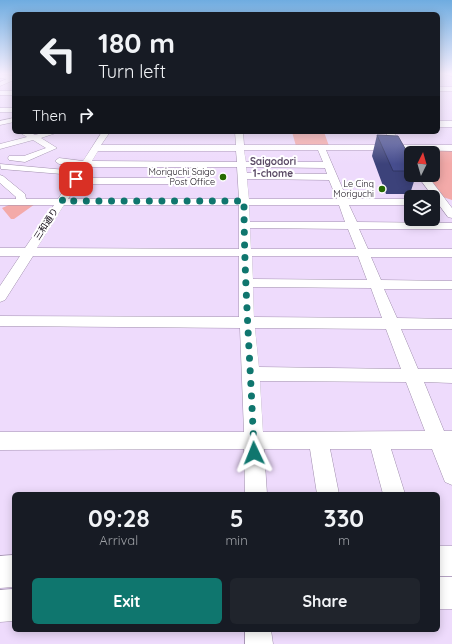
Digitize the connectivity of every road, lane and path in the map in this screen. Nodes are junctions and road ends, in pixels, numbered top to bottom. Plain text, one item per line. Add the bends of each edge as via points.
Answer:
1 (0, 110) edge
2 (12, 110) edge
3 (440, 124) edge
4 (452, 124) edge
5 (27, 134) edge
6 (47, 134) edge
7 (105, 134) edge
8 (239, 134) edge
9 (390, 134) edge
10 (34, 138) junction
11 (321, 147) junction
12 (96, 148) junction
13 (240, 148) junction
14 (401, 148) junction
15 (452, 148) edge
16 (0, 149) edge
17 (404, 152) edge
18 (12, 158) junction
19 (59, 161) dead end
20 (203, 165) junction
21 (0, 166) edge
22 (241, 170) junction
23 (331, 171) junction
24 (80, 172) junction
25 (0, 178) edge
26 (427, 182) edge
27 (62, 201) junction
28 (244, 201) junction
29 (0, 202) edge
30 (21, 202) junction
31 (343, 202) junction
32 (404, 202) edge
33 (442, 202) edge
34 (452, 215) edge
35 (244, 225) junction
36 (352, 225) junction
37 (452, 226) edge
38 (0, 252) edge
39 (28, 252) junction
40 (244, 252) junction
41 (364, 252) junction
42 (452, 253) edge
43 (247, 284) junction
44 (377, 284) junction
45 (452, 285) edge
46 (0, 297) edge
47 (0, 321) edge
48 (247, 322) junction
49 (392, 323) junction
50 (452, 324) edge
51 (251, 374) junction
52 (413, 376) junction
53 (452, 376) edge
54 (254, 440) junction
55 (318, 440) junction
56 (378, 440) junction
57 (445, 440) edge
58 (0, 441) edge
59 (452, 475) edge
60 (256, 492) edge
61 (328, 492) edge
62 (393, 492) edge
63 (440, 561) edge
64 (452, 561) edge
65 (12, 571) edge
66 (0, 572) edge
67 (440, 593) edge
68 (452, 593) edge
69 (12, 605) edge
70 (0, 606) edge
71 (258, 632) edge
72 (259, 644) edge

1 - 2 street
3 - 4 street
5 - 10 street
6 - 10 street
7 - 12 street, 三和通り
8 - 13 street
9 - 14 street
10 - 16 street
10 - 18 street via 53,148 25,159
11 - 13 street
11 - 14 street
11 - 23 street
12 - 13 street
12 - 24 street, 三和通り
13 - 22 street
14 - 15 street
14 - 17 street
16 - 18 street
18 - 21 street
19 - 24 street
20 - 22 street
20 - 24 street
20 - 24 street via 201,181
21 - 24 street
22 - 23 street
22 - 28 street
23 - 31 street
24 - 27 street, 三和通り
25 - 30 street via 20,196
26 - 33 street
27 - 28 street
27 - 30 street
27 - 39 street, 三和通り
28 - 31 street
28 - 35 street
29 - 30 street
31 - 32 street
31 - 36 street
33 - 34 street
35 - 36 street
35 - 40 street
36 - 37 street
36 - 41 street
38 - 39 street
39 - 40 street
39 - 46 street, 三和通り
40 - 41 street
40 - 43 street
41 - 42 street
41 - 44 street
43 - 44 street
43 - 48 street
44 - 45 street
44 - 49 street
47 - 48 street
48 - 49 street
48 - 51 street
49 - 50 street
49 - 52 street
51 - 52 street
51 - 54 street
52 - 53 street
52 - 57 street
54 - 55 street
54 - 58 street
54 - 60 street
55 - 56 street
55 - 61 street
56 - 57 street
56 - 62 street
57 - 59 street
63 - 64 street
65 - 66 street
67 - 68 street
69 - 70 street
71 - 72 street

